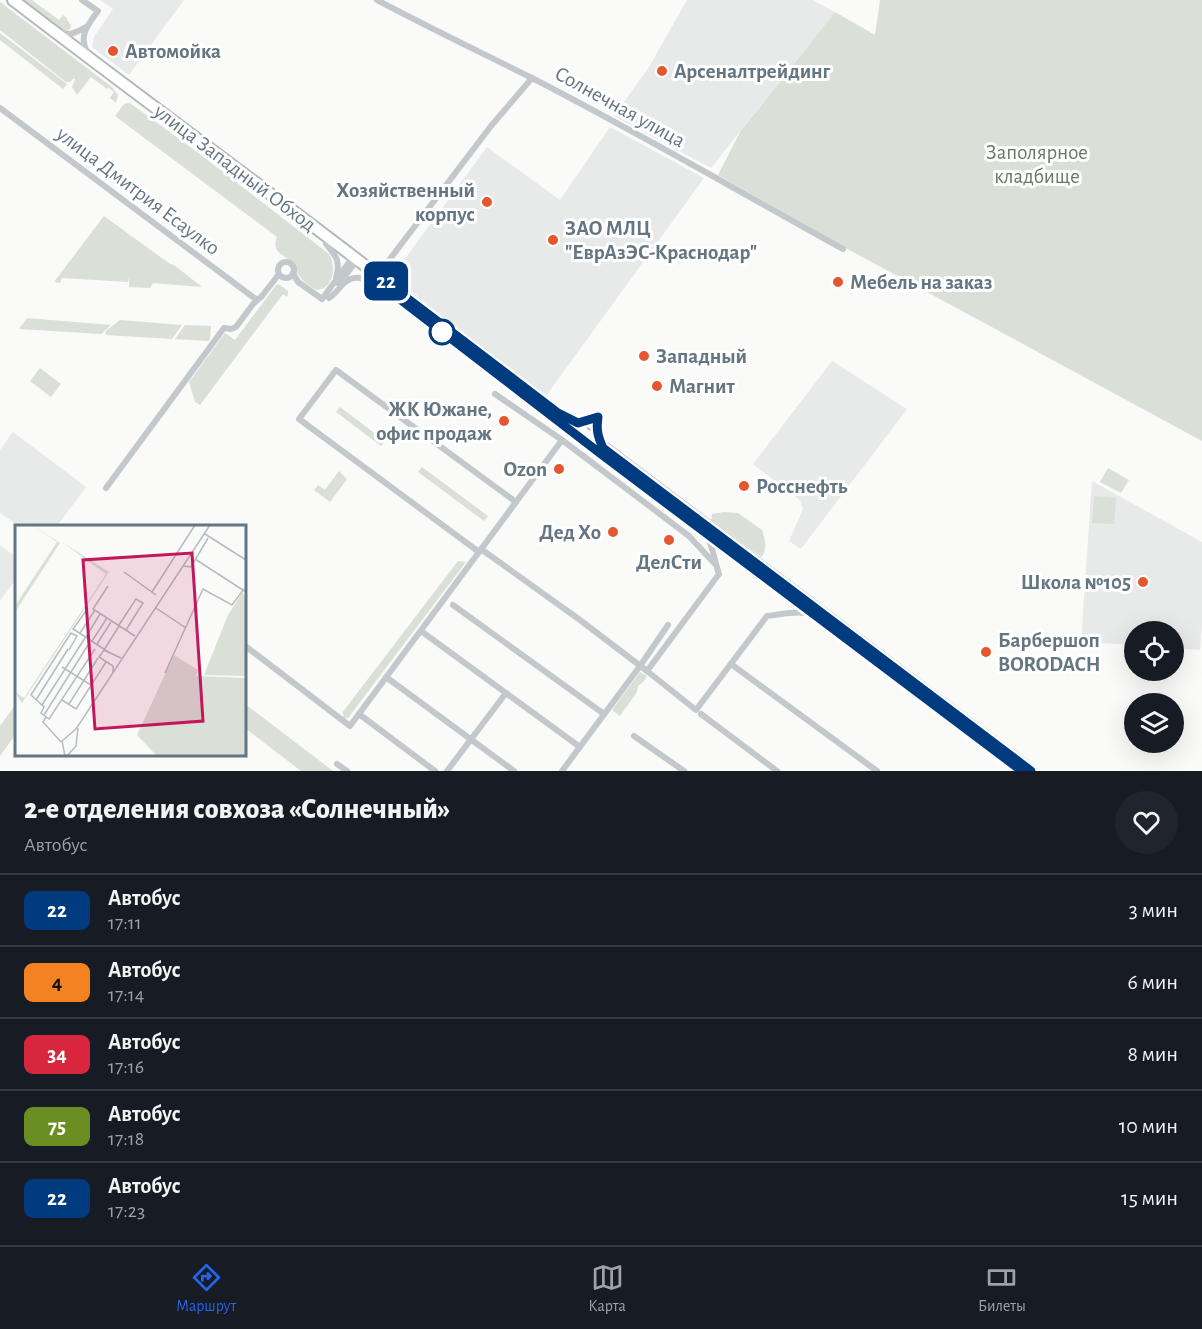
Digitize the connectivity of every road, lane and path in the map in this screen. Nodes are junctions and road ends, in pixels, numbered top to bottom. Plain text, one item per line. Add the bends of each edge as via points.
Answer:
1 (5, 0) edge
2 (13, 0) edge
3 (82, 0) edge
4 (377, 0) edge
5 (86, 27) junction
6 (56, 32) junction
7 (93, 62) junction
8 (532, 78) junction
9 (0, 108) edge
10 (326, 244) junction
11 (843, 249) dead end
12 (355, 262) junction
13 (387, 263) junction
14 (293, 273) junction
15 (279, 274) junction
16 (378, 280) junction
17 (334, 283) junction
18 (394, 287) junction
19 (326, 298) junction
20 (257, 300) junction
21 (495, 394) dead end
22 (562, 440) junction
23 (106, 488) dead end
24 (516, 502) junction
25 (688, 518) junction
26 (480, 550) junction
27 (716, 565) junction
28 (453, 605) dead end
29 (668, 625) dead end
30 (421, 631) junction
31 (842, 635) junction
32 (246, 647) edge
33 (731, 664) junction
34 (640, 666) junction
35 (647, 671) junction
36 (387, 677) junction
37 (506, 693) junction
38 (359, 714) junction
39 (604, 714) junction
40 (701, 714) dead end
41 (634, 736) dead end
42 (471, 739) junction
43 (580, 747) junction
44 (337, 764) dead end
45 (347, 771) edge
46 (435, 771) edge
47 (447, 771) edge
48 (514, 771) edge
49 (562, 771) edge
50 (684, 771) edge
51 (777, 771) edge
52 (877, 771) edge
53 (1022, 771) edge
54 (1031, 771) edge

1 - 10 highway, улица Западный Обход
2 - 6 highway, улица Западный Обход
3 - 5 street via 98,12
4 - 8 street, Солнечная улица
5 - 6 street via 74,34
5 - 7 street via 83,43
6 - 7 highway, улица Западный Обход
7 - 12 highway, улица Западный Обход
8 - 11 street, Солнечная улица
8 - 13 street via 484,134
9 - 20 street, улица Дмитрия Есаулко
10 - 12 highway, улица Западный Обход
10 - 17 street via 337,257
12 - 13 street via 375,266
12 - 16 highway, улица Западный Обход
12 - 17 street
12 - 19 street
13 - 16 street
13 - 18 street via 388,278
14 - 15 street via 285,278
14 - 15 street via 292,266 286,263 279,266
14 - 19 street via 298,282
15 - 20 street
16 - 18 highway, улица Западный Обход
16 - 19 street via 353,278
16 - 25 highway, улица Западный Обход
17 - 19 street
18 - 54 highway, улица Западный Обход
20 - 23 street via 236,327 224,328
21 - 22 street
22 - 24 street
22 - 27 street via 688,536
24 - 26 street
24 - 26 street via 336,370 299,419
25 - 27 street via 708,539
25 - 31 highway, улица Западный Обход
26 - 30 street
26 - 34 street
27 - 35 street via 719,574
28 - 39 street
29 - 34 street
30 - 36 street
30 - 37 street
31 - 33 street via 803,612 766,616
31 - 53 highway, улица Западный Обход
32 - 38 street via 350,726
33 - 35 street via 696,710
33 - 52 street
34 - 35 street
34 - 39 street
36 - 38 street
36 - 42 street
37 - 42 street
37 - 43 street
38 - 46 street
39 - 43 street
40 - 51 street
41 - 50 street
42 - 47 street
42 - 48 street
43 - 49 street
44 - 45 street

